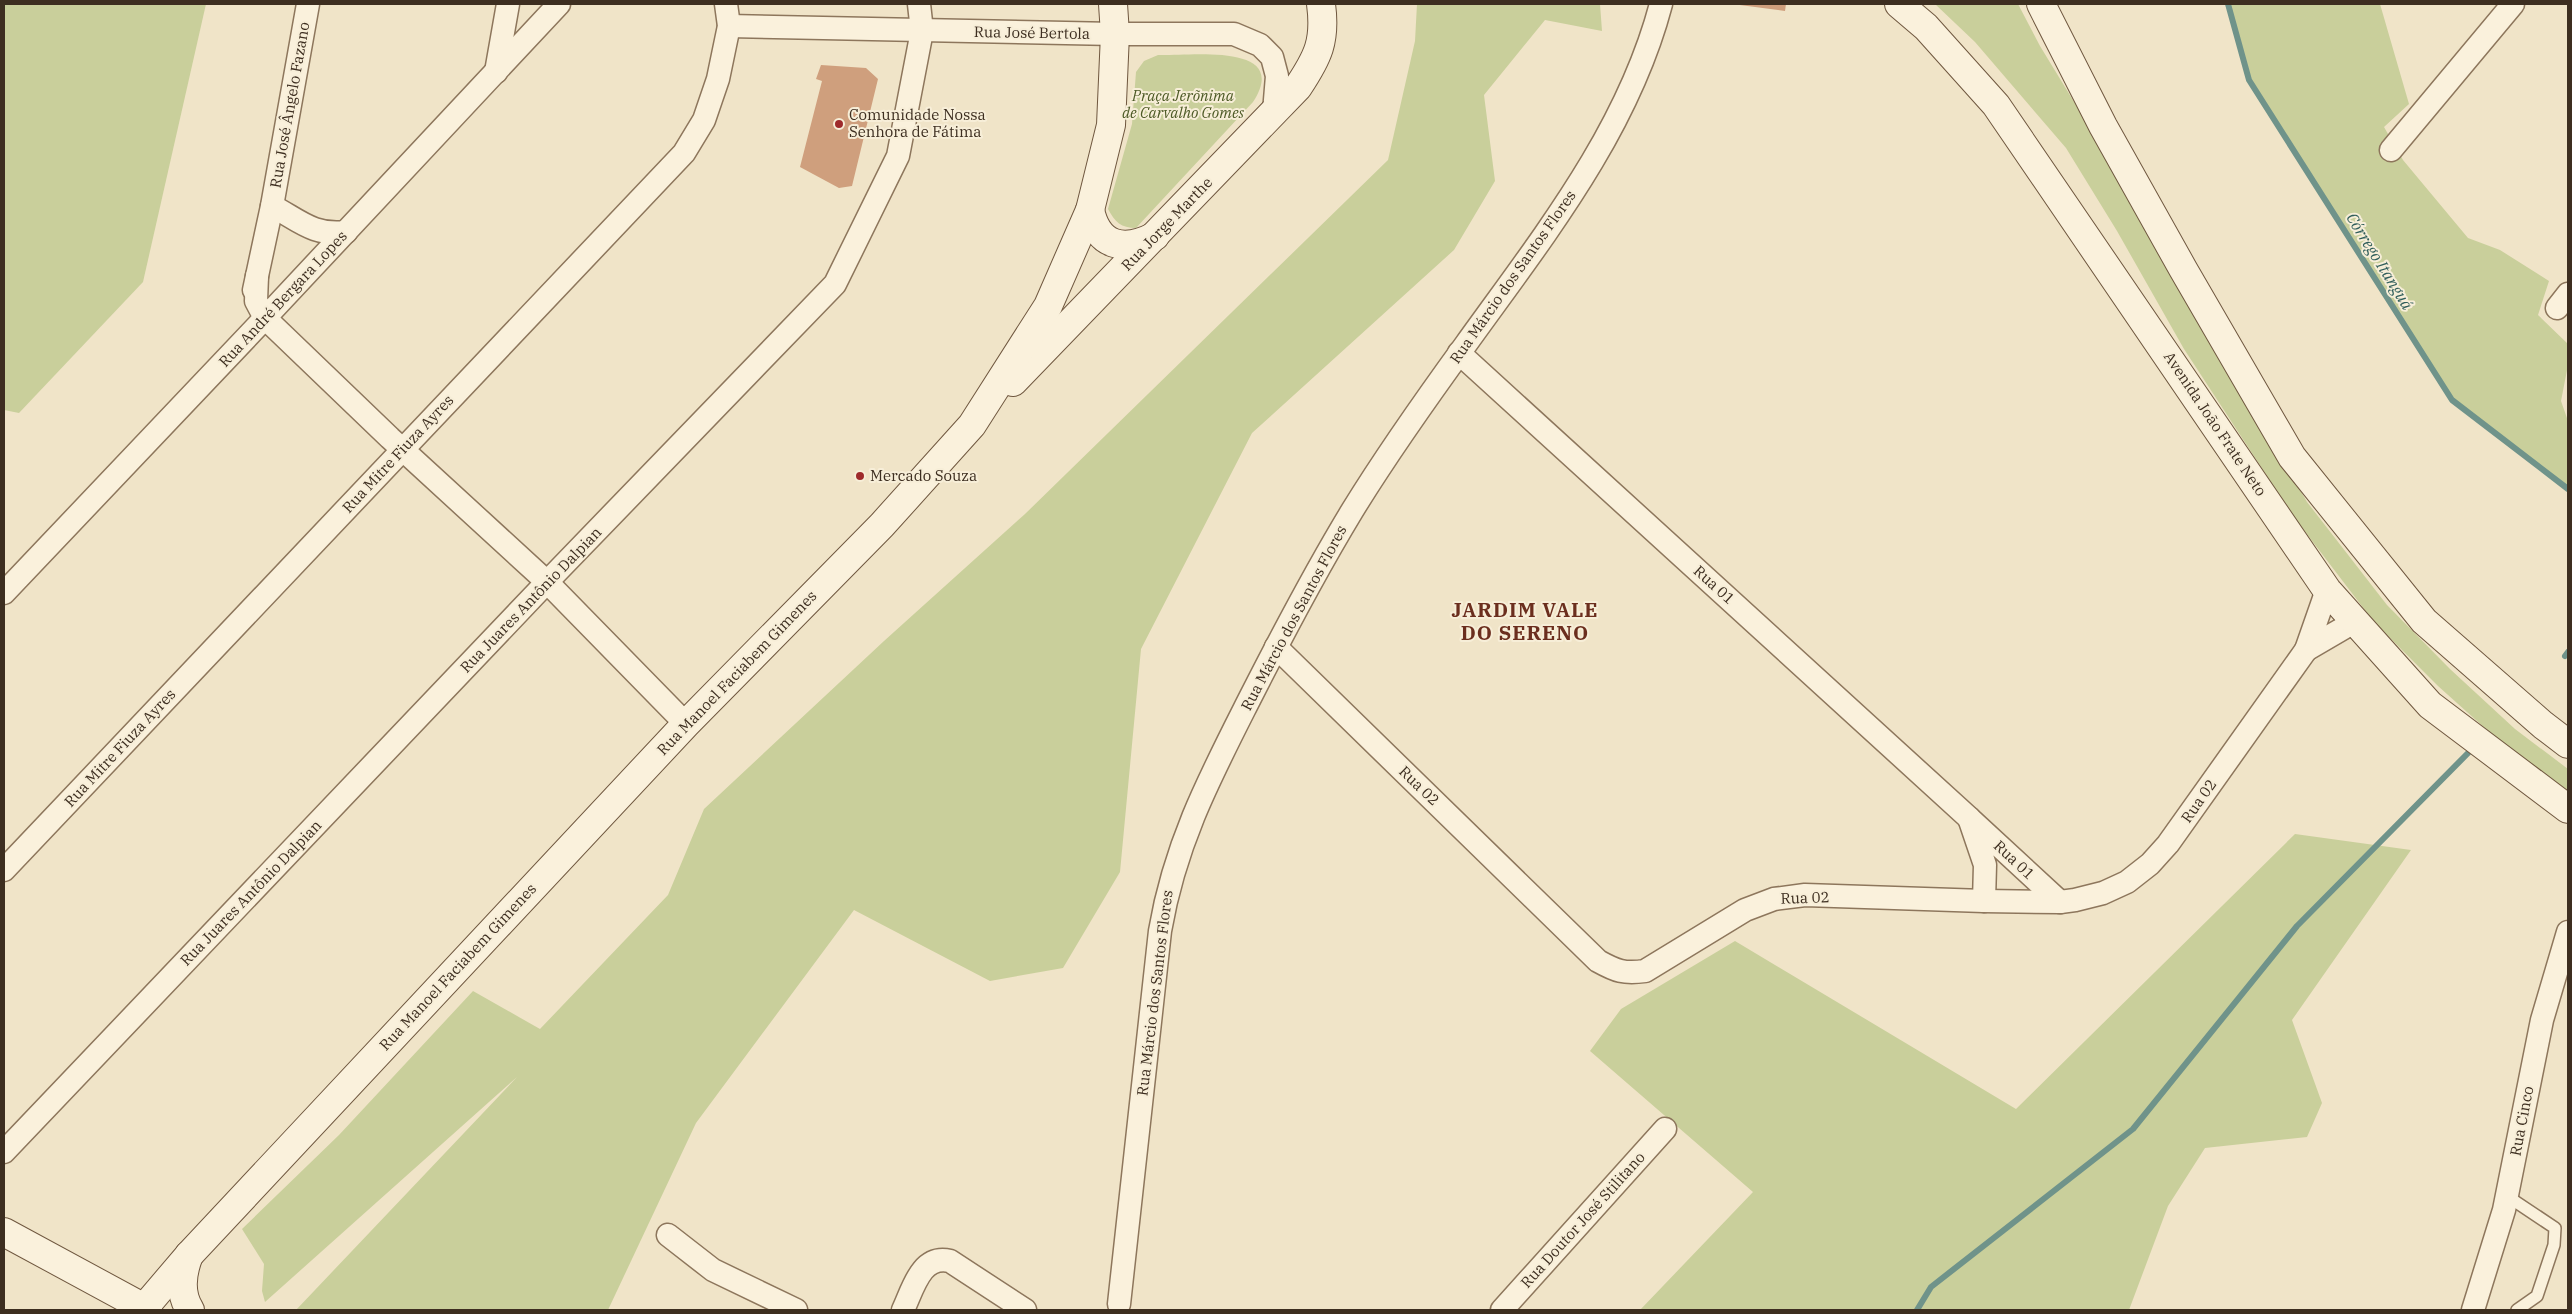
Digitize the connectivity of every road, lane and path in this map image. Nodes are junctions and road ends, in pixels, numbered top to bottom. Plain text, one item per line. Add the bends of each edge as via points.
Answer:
1 (308, 4) edge
2 (508, 4) edge
3 (559, 4) edge
4 (726, 4) edge
5 (919, 4) edge
6 (1113, 4) edge
7 (1321, 4) edge
8 (1661, 4) edge
9 (1899, 4) edge
10 (2041, 4) edge
11 (2514, 4) edge
12 (729, 26) junction
13 (922, 31) junction
14 (1115, 34) junction
15 (496, 72) junction
16 (1274, 112) junction
17 (2391, 150) dead end
18 (272, 206) junction
19 (1090, 210) junction
20 (346, 232) junction
21 (1155, 236) junction
22 (258, 276) junction
23 (265, 318) junction
24 (235, 350) junction
25 (1459, 353) junction
26 (972, 425) junction
27 (402, 449) junction
28 (547, 582) junction
29 (2326, 590) junction
30 (4, 593) edge
31 (2354, 622) junction
32 (1276, 647) junction
33 (2306, 650) junction
34 (686, 724) junction
35 (2568, 744) edge
36 (2568, 809) edge
37 (1969, 818) junction
38 (4, 870) edge
39 (1984, 901) junction
40 (2060, 902) junction
41 (2568, 932) edge
42 (1664, 1129) dead end
43 (23, 1133) junction
44 (4, 1152) edge
45 (4, 1162) edge
46 (2507, 1196) junction
47 (5, 1232) edge
48 (668, 1235) dead end
49 (190, 1254) junction
50 (1117, 1308) edge
51 (146, 1309) edge
52 (190, 1310) edge
53 (796, 1310) edge
54 (903, 1310) edge
55 (1025, 1310) edge
56 (1502, 1310) edge
57 (2473, 1310) edge
58 (2517, 1310) edge

1 - 18 street, Rua José Ângelo Fazano
2 - 15 street
3 - 15 street, Rua André Bergara Lopes
4 - 12 street, Rua Mitre Fiuza Ayres
5 - 13 street, Rua Juares Antônio Dalpian
6 - 14 street, Rua Manoel Faciabem Gimenes
7 - 16 street, Rua Jorge Marthe via 1323,40 1314,63 1298,87
8 - 25 street, Rua Márcio dos Santos Flores via 1611,129 1576,190
9 - 29 street, Avenida João Frate Neto via 1926,26 1996,105
10 - 35 street via 2103,126 2292,457 2424,622
11 - 17 street
12 - 13 street, Rua José Bertola
12 - 27 street, Rua Mitre Fiuza Ayres via 718,79 704,120 684,153
13 - 14 street, Rua José Bertola
13 - 28 street, Rua Juares Antônio Dalpian via 898,156 836,284
14 - 16 street, Rua José Bertola via 1234,34 1252,41 1272,57 1276,66
14 - 19 street, Rua Manoel Faciabem Gimenes via 1111,125
15 - 20 street, Rua André Bergara Lopes
16 - 21 street, Rua Jorge Marthe
18 - 20 street, Rua José Ângelo Fazano via 314,230 329,234
18 - 22 street, Rua José Ângelo Fazano
19 - 21 street via 1097,231 1114,243 1133,245
19 - 26 street, Rua Manoel Faciabem Gimenes via 1048,306
20 - 23 street, Rua André Bergara Lopes
21 - 26 street, Rua Jorge Marthe
22 - 23 street, Rua José Ângelo Fazano via 256,301
22 - 24 street, Rua José Ângelo Fazano
23 - 24 street, Rua André Bergara Lopes
23 - 27 street
24 - 30 street, Rua André Bergara Lopes
25 - 32 street, Rua Márcio dos Santos Flores via 1411,419 1351,513
25 - 37 street, Rua 01
26 - 34 street, Rua Manoel Faciabem Gimenes via 882,525
27 - 28 street
27 - 38 street, Rua Mitre Fiuza Ayres
28 - 34 street
28 - 43 street, Rua Juares Antônio Dalpian
29 - 31 street, Avenida João Frate Neto
29 - 33 street, Rua 02
31 - 33 street, Rua 02
31 - 36 street, Avenida João Frate Neto via 2430,705
32 - 39 street, Rua 02 via 1580,945 1614,970 1628,974 1645,971 1745,910 1774,899 1805,895
32 - 50 street, Rua Márcio dos Santos Flores via 1202,792 1167,889 1153,980
33 - 40 street, Rua 02 via 2168,844 2150,864 2127,882 2103,892
34 - 49 street, Rua Manoel Faciabem Gimenes
37 - 39 street, Rua 01 via 1985,865
37 - 40 street, Rua 01
39 - 40 street, Rua 02
41 - 46 street, Rua Cinco via 2542,1020
42 - 56 street, Rua Doutor José Stilitano
43 - 44 street, Rua Juares Antônio Dalpian
43 - 45 street, Rua Juares Antônio Dalpian
46 - 57 street, Rua Cinco
46 - 58 lane via 2555,1228 2554,1245 2537,1296
47 - 51 street
48 - 53 street via 713,1270
49 - 51 street, Rua Manoel Faciabem Gimenes
49 - 52 street, Rua Manoel Faciabem Gimenes via 182,1277
54 - 55 street via 922,1272 930,1262 941,1259 950,1261

